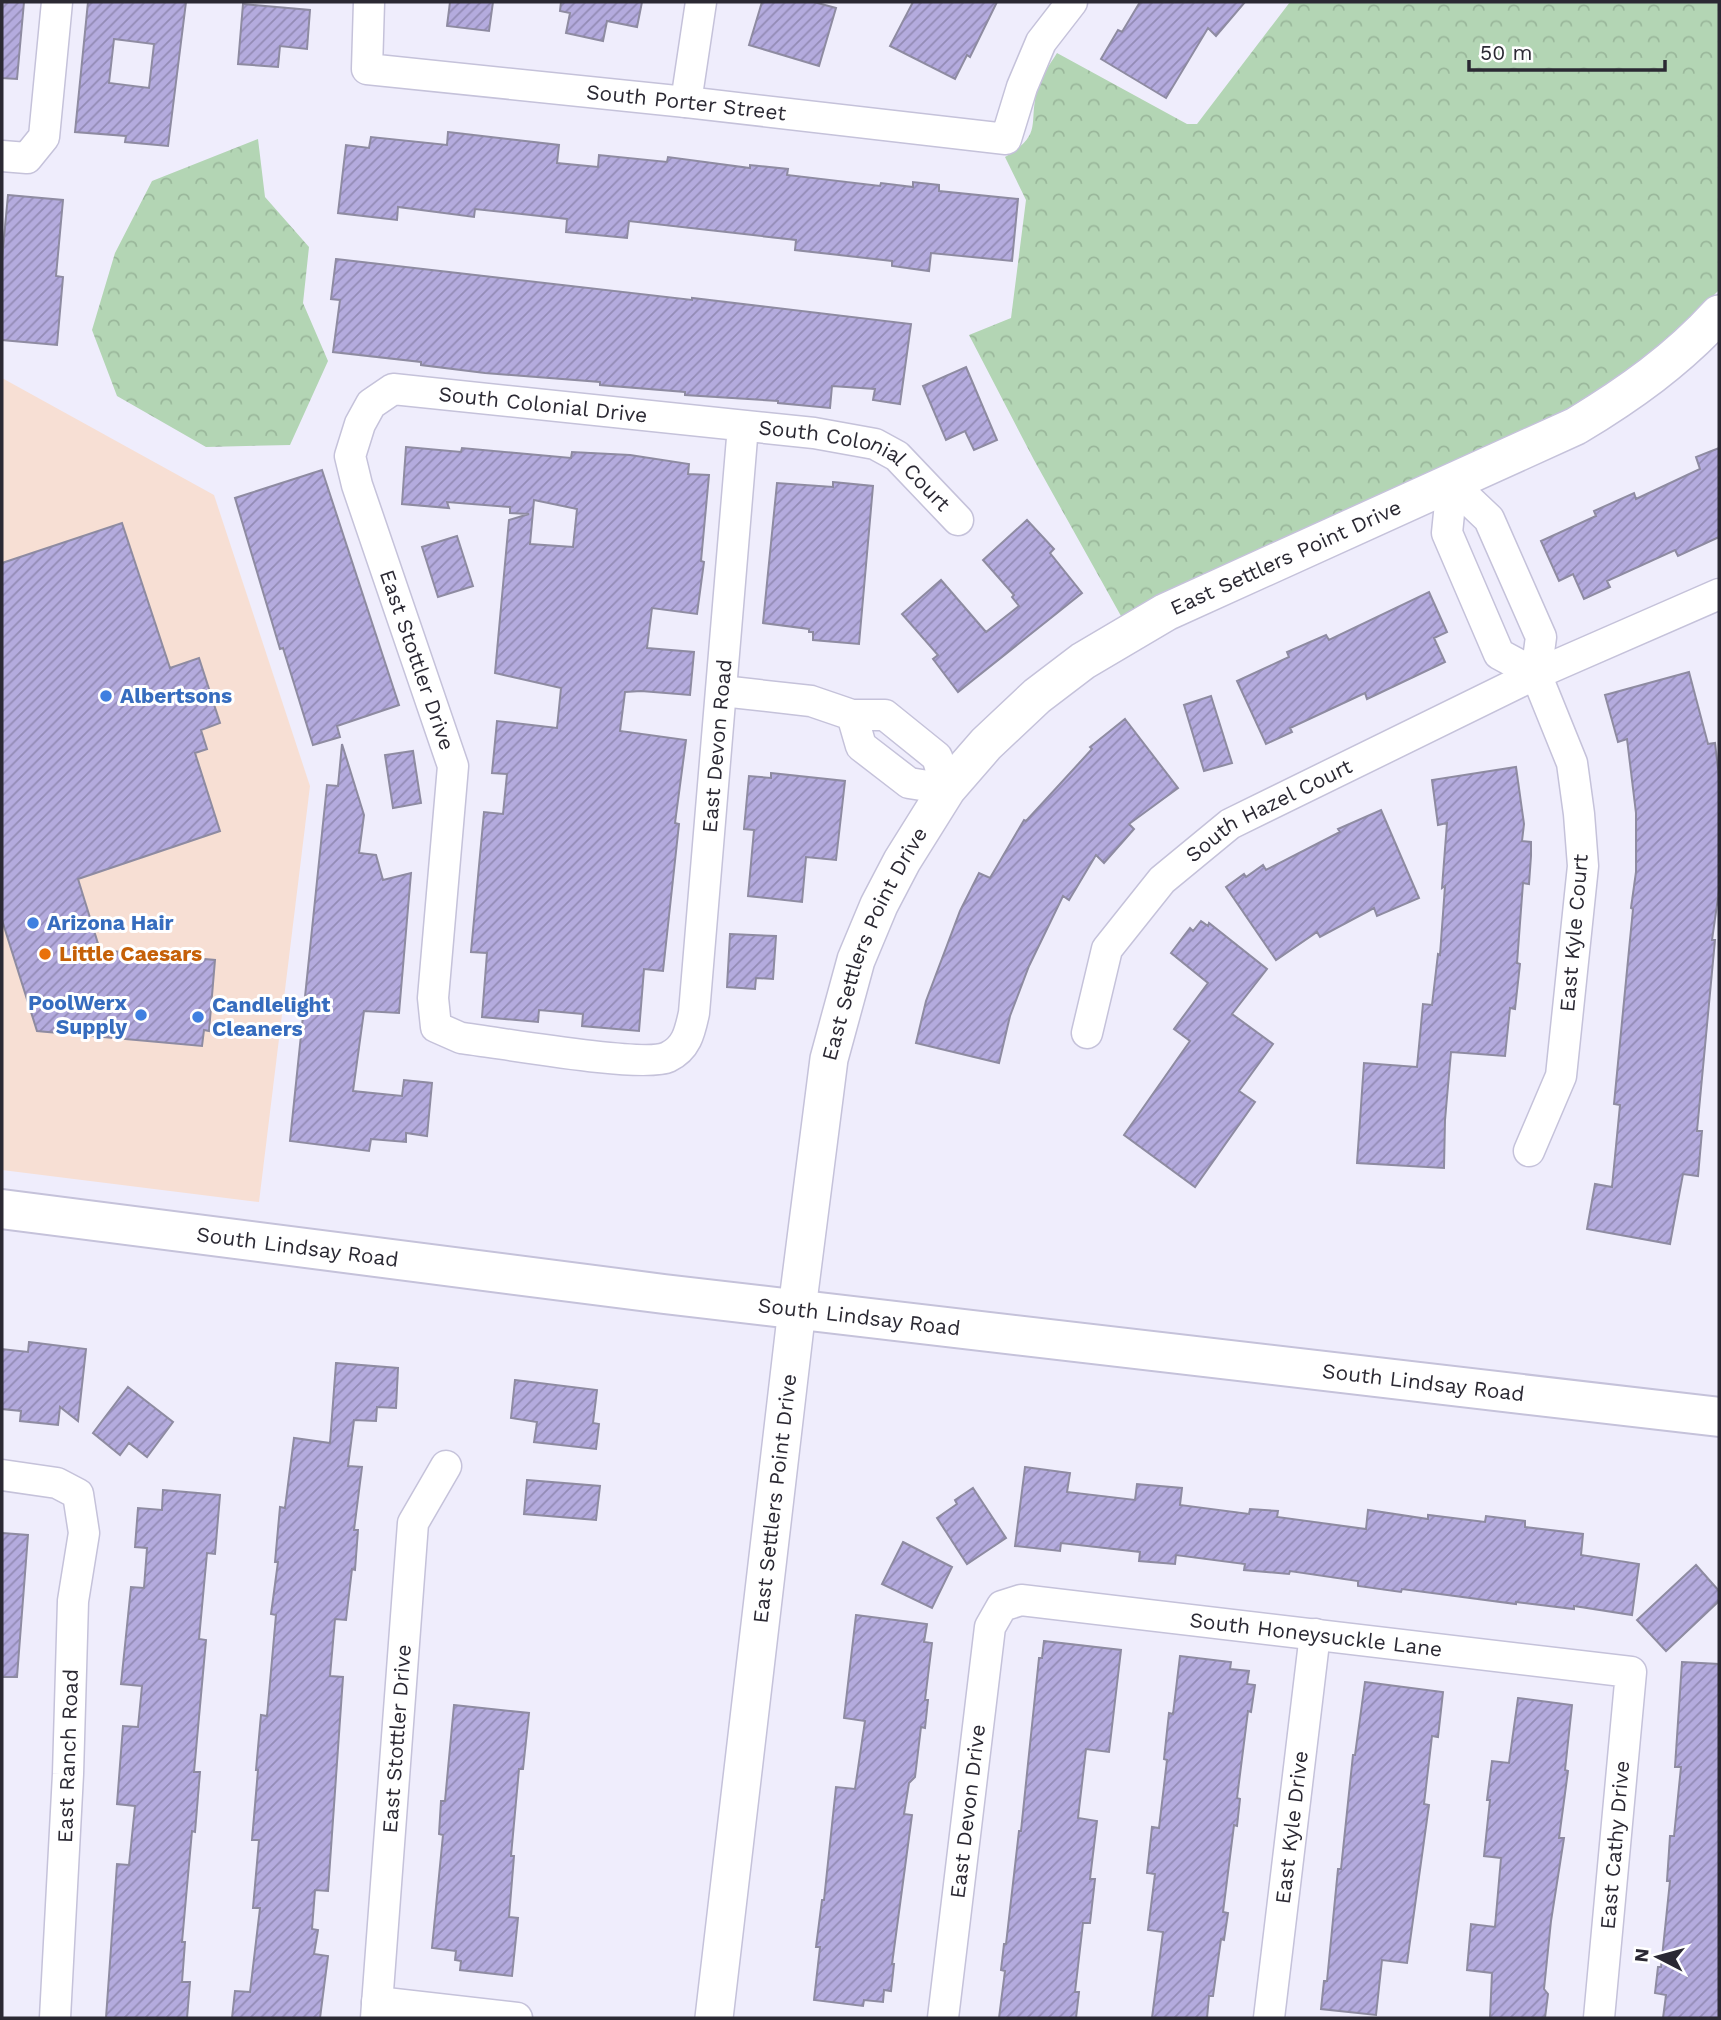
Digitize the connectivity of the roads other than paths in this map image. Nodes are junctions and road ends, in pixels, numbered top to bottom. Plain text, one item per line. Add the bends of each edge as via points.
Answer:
1 (57, 2) edge
2 (369, 2) edge
3 (701, 2) edge
4 (1073, 2) edge
5 (686, 102) junction
6 (14, 157) edge
7 (1719, 314) edge
8 (360, 424) joint
9 (743, 426) junction
10 (1452, 484) junction
11 (958, 520) dead end
12 (1719, 594) edge
13 (1536, 674) junction
14 (722, 691) junction
15 (947, 789) junction
16 (1087, 1033) dead end
17 (668, 1057) joint
18 (1529, 1151) dead end
19 (2, 1209) edge
20 (797, 1309) junction
21 (1719, 1417) edge
22 (446, 1466) dead end
23 (2, 1475) edge
24 (1002, 1606) joint
25 (1315, 1634) junction
26 (1631, 1672) joint
27 (376, 2010) edge
28 (55, 2018) edge
29 (517, 2018) edge
30 (714, 2018) edge
31 (943, 2018) edge
32 (1269, 2018) edge
33 (1599, 2018) edge

1 - 6 street via 44,137
2 - 5 street, South Porter Street via 367,69
3 - 5 street
4 - 5 street, South Porter Street via 1041,42 1006,139
7 - 10 street, East Settlers Point Drive via 1665,367 1626,396 1576,426
8 - 9 street, South Colonial Drive via 371,404 393,389
8 - 17 street, East Stottler Drive via 350,456 357,485 453,766 433,998 436,1027 461,1038 636,1061
9 - 11 street, South Colonial Court via 875,444 897,456
9 - 14 street, East Devon Road
10 - 13 street, East Kyle Court via 1489,519 1541,637
10 - 13 street via 1447,533 1499,653
10 - 15 street, East Settlers Point Drive via 1166,612 1116,641 1037,696
12 - 13 street, South Hazel Court
13 - 16 street, South Hazel Court via 1230,824 1162,880 1107,949
13 - 18 street, East Kyle Court via 1572,763 1583,866 1562,1076
14 - 15 street via 811,701 852,715 885,715 937,757
14 - 17 street, East Devon Road via 694,1013 688,1040
15 - 20 street, East Settlers Point Drive via 879,905 856,960 829,1059
19 - 20 main road, South Lindsay Road
20 - 21 main road, South Lindsay Road
20 - 30 street, East Settlers Point Drive
22 - 27 street, East Stottler Drive via 413,1523
23 - 28 street, East Ranch Road via 57,1482 78,1494 84,1533 73,1601
24 - 25 street, South Honeysuckle Lane via 1021,1600
24 - 31 street, East Devon Drive via 990,1627
25 - 26 street, South Honeysuckle Lane
25 - 32 street, East Kyle Drive
26 - 33 street, East Cathy Drive
27 - 29 street

